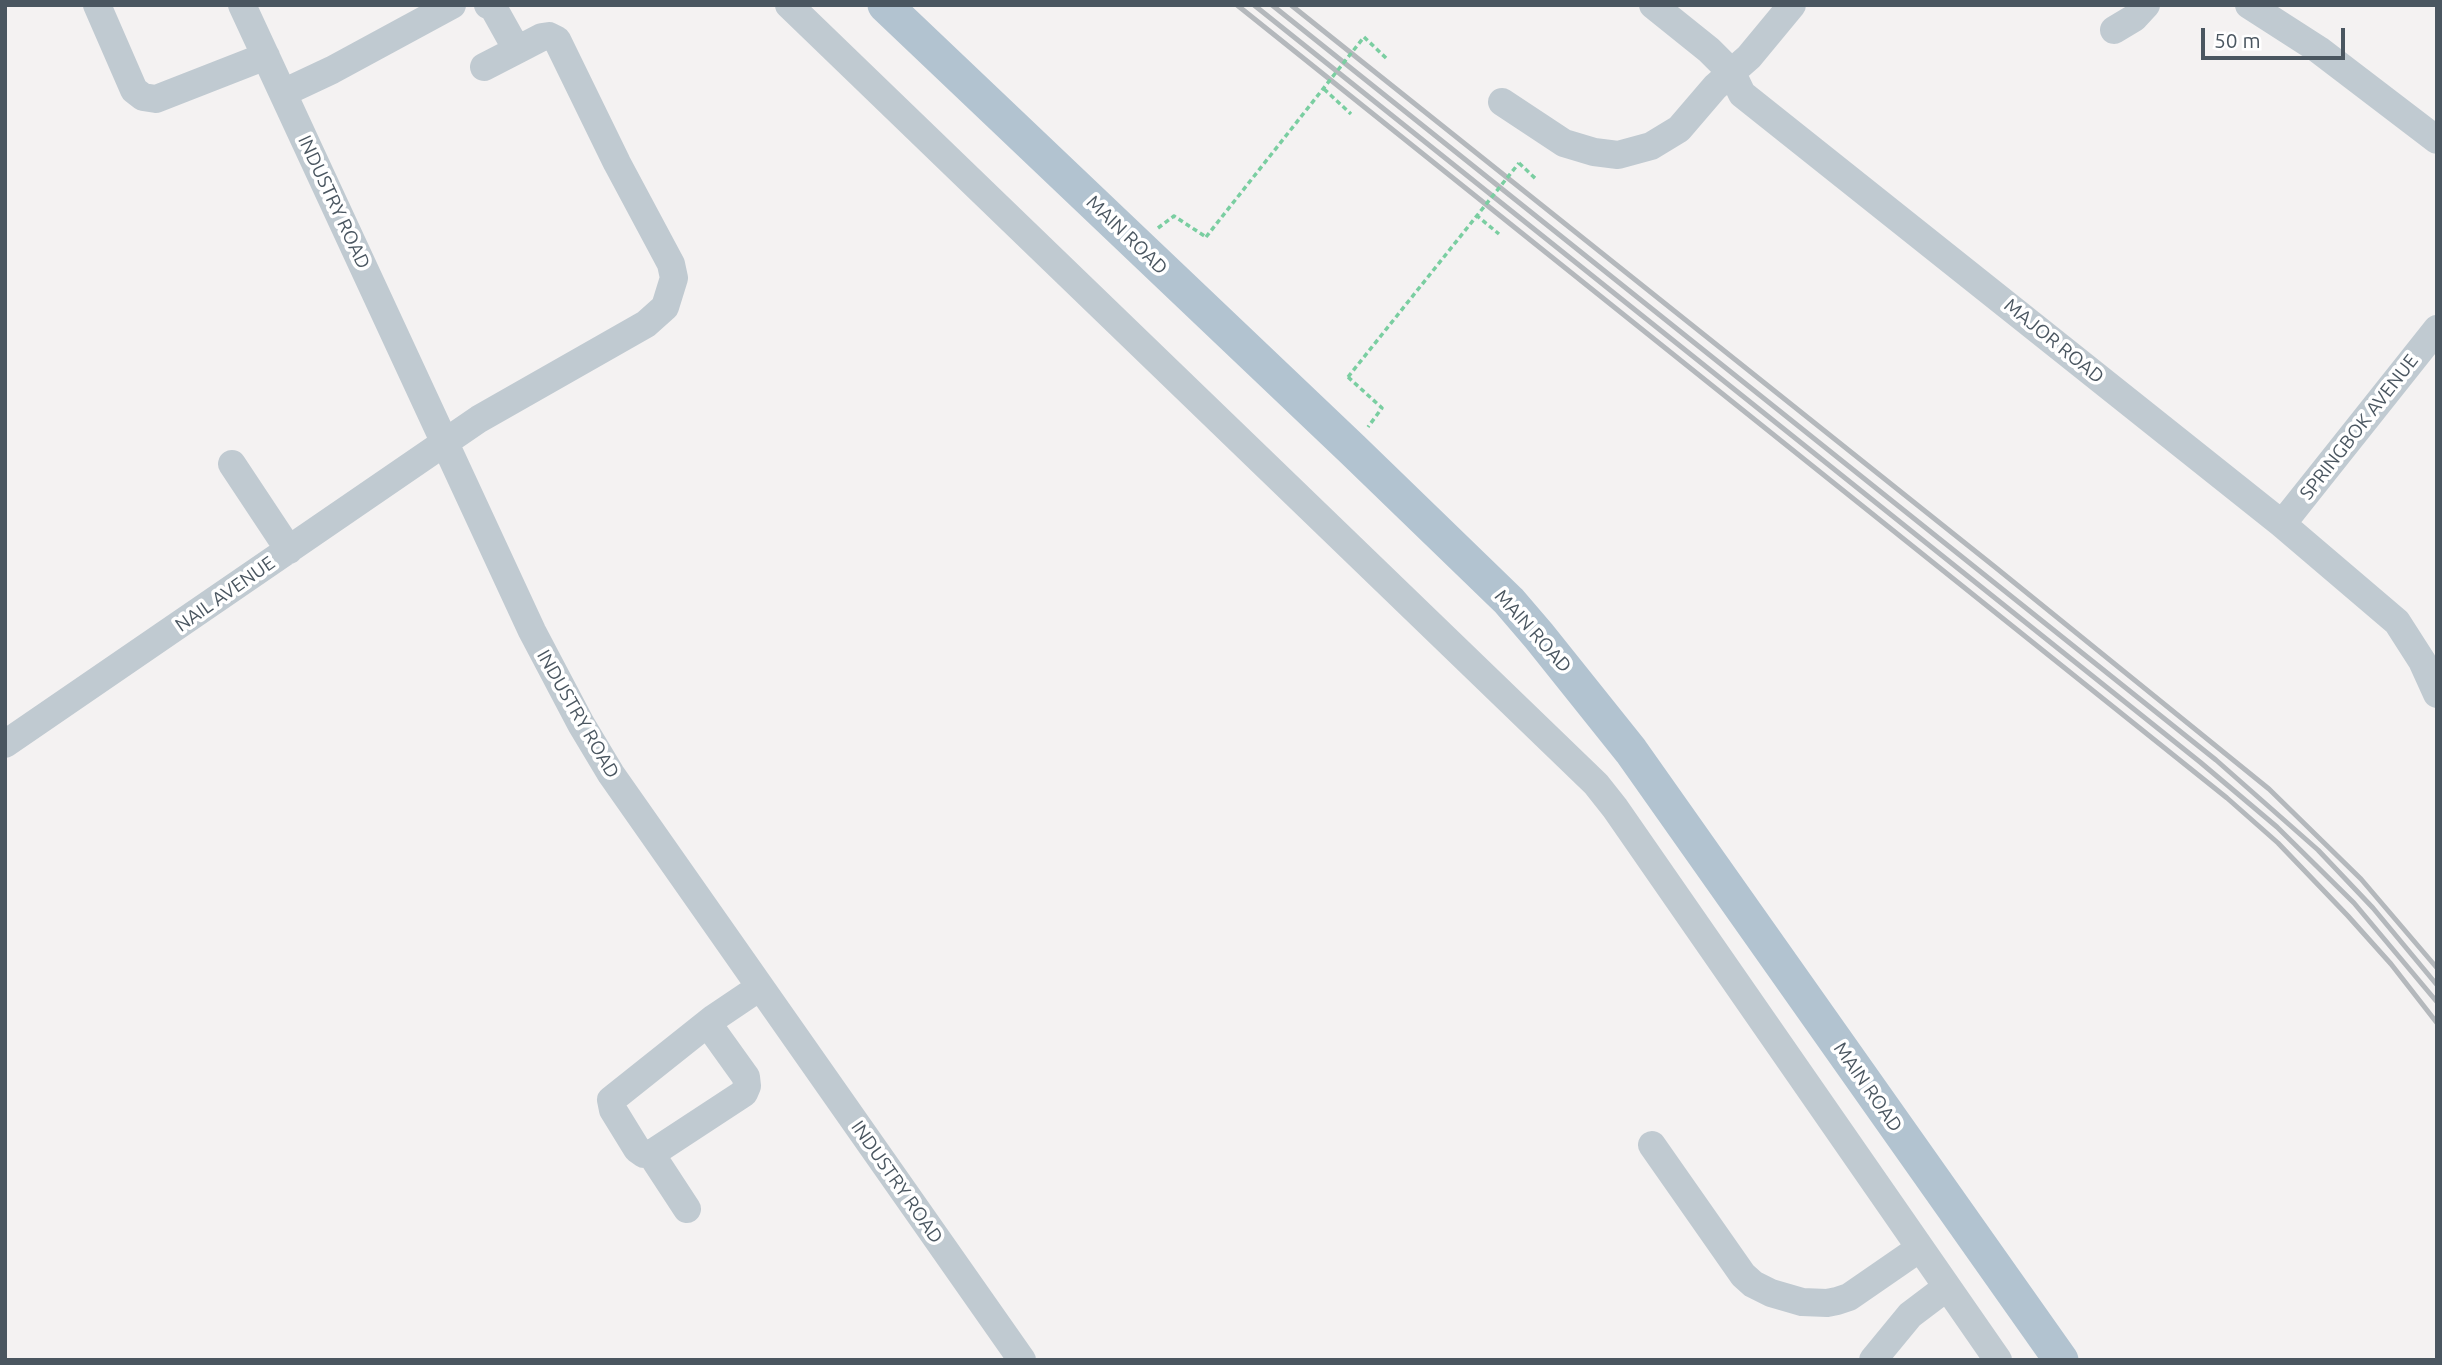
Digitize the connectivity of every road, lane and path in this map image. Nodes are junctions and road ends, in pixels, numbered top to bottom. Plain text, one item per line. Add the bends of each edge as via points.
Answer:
1 (97, 5) edge
2 (243, 5) edge
3 (452, 5) edge
4 (488, 5) edge
5 (789, 5) edge
6 (885, 5) edge
7 (1653, 5) edge
8 (1792, 5) edge
9 (2146, 5) edge
10 (2249, 5) edge
11 (2114, 30) dead end
12 (517, 50) junction
13 (266, 57) junction
14 (1387, 59) dead end
15 (484, 67) dead end
16 (1732, 73) junction
17 (1324, 89) junction
18 (283, 93) junction
19 (1502, 102) dead end
20 (1351, 114) dead end
21 (2437, 140) edge
22 (1537, 180) dead end
23 (1476, 215) junction
24 (1174, 216) dead end
25 (1499, 234) dead end
26 (2437, 329) edge
27 (1382, 408) dead end
28 (444, 442) junction
29 (232, 464) dead end
30 (2282, 524) junction
31 (289, 550) junction
32 (2437, 694) edge
33 (5, 744) edge
34 (760, 987) junction
35 (708, 1024) junction
36 (1652, 1145) dead end
37 (651, 1154) junction
38 (687, 1209) dead end
39 (1920, 1248) junction
40 (1947, 1287) junction
41 (1022, 1360) edge
42 (1873, 1360) edge
43 (1998, 1360) edge
44 (2061, 1360) edge

1 - 13 street via 134,90 143,97 156,99
2 - 13 street, INDUSTRY ROAD
3 - 18 street
4 - 12 street via 494,7
5 - 39 street via 1596,784
6 - 44 main road, MAIN ROAD via 1509,601 1631,751
7 - 16 street, MAJOR ROAD
8 - 16 street
9 - 11 street via 2134,19
10 - 21 street via 2319,50
12 - 15 street
12 - 28 street, NAIL AVENUE via 542,37 557,40 674,278 665,307 646,324
13 - 18 street, INDUSTRY ROAD
14 - 17 path, bridge via 1364,37
16 - 19 street via 1679,129 1651,146 1618,155 1564,143
16 - 30 street, MAJOR ROAD via 1742,94
17 - 20 path
17 - 24 path, bridge via 1206,237
18 - 28 street, INDUSTRY ROAD
22 - 23 path, bridge via 1520,163
23 - 25 path
23 - 27 path, bridge via 1348,376
26 - 30 street, SPRINGBOK AVENUE
28 - 31 street, NAIL AVENUE
28 - 34 street, INDUSTRY ROAD via 581,724
29 - 31 street
30 - 32 street, MAJOR ROAD via 2397,622
31 - 33 street, NAIL AVENUE
34 - 35 street
34 - 41 street, INDUSTRY ROAD
35 - 37 street via 746,1077 744,1093
35 - 37 street via 611,1100 637,1149
36 - 39 street via 1743,1275 1771,1293 1802,1302 1837,1301
37 - 38 street
39 - 40 street
40 - 42 street via 1910,1315
40 - 43 street

